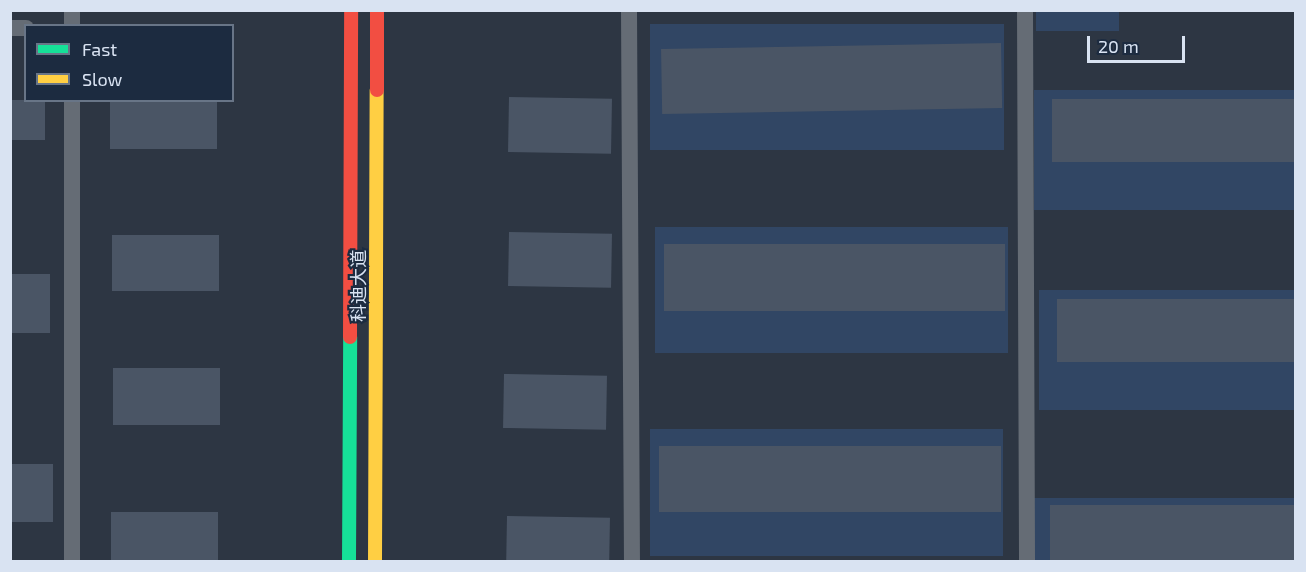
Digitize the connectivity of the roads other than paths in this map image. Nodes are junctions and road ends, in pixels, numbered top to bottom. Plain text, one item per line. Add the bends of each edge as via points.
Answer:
1 (351, 10) edge
2 (376, 10) edge
3 (629, 10) edge
4 (1025, 10) edge
5 (72, 102) edge
6 (72, 561) edge
7 (349, 561) edge
8 (375, 561) edge
9 (632, 561) edge
10 (1027, 561) edge

1 - 7 main road, 科迪大道
2 - 8 main road, 科迪大道
3 - 9 lane
4 - 10 lane
5 - 6 lane

